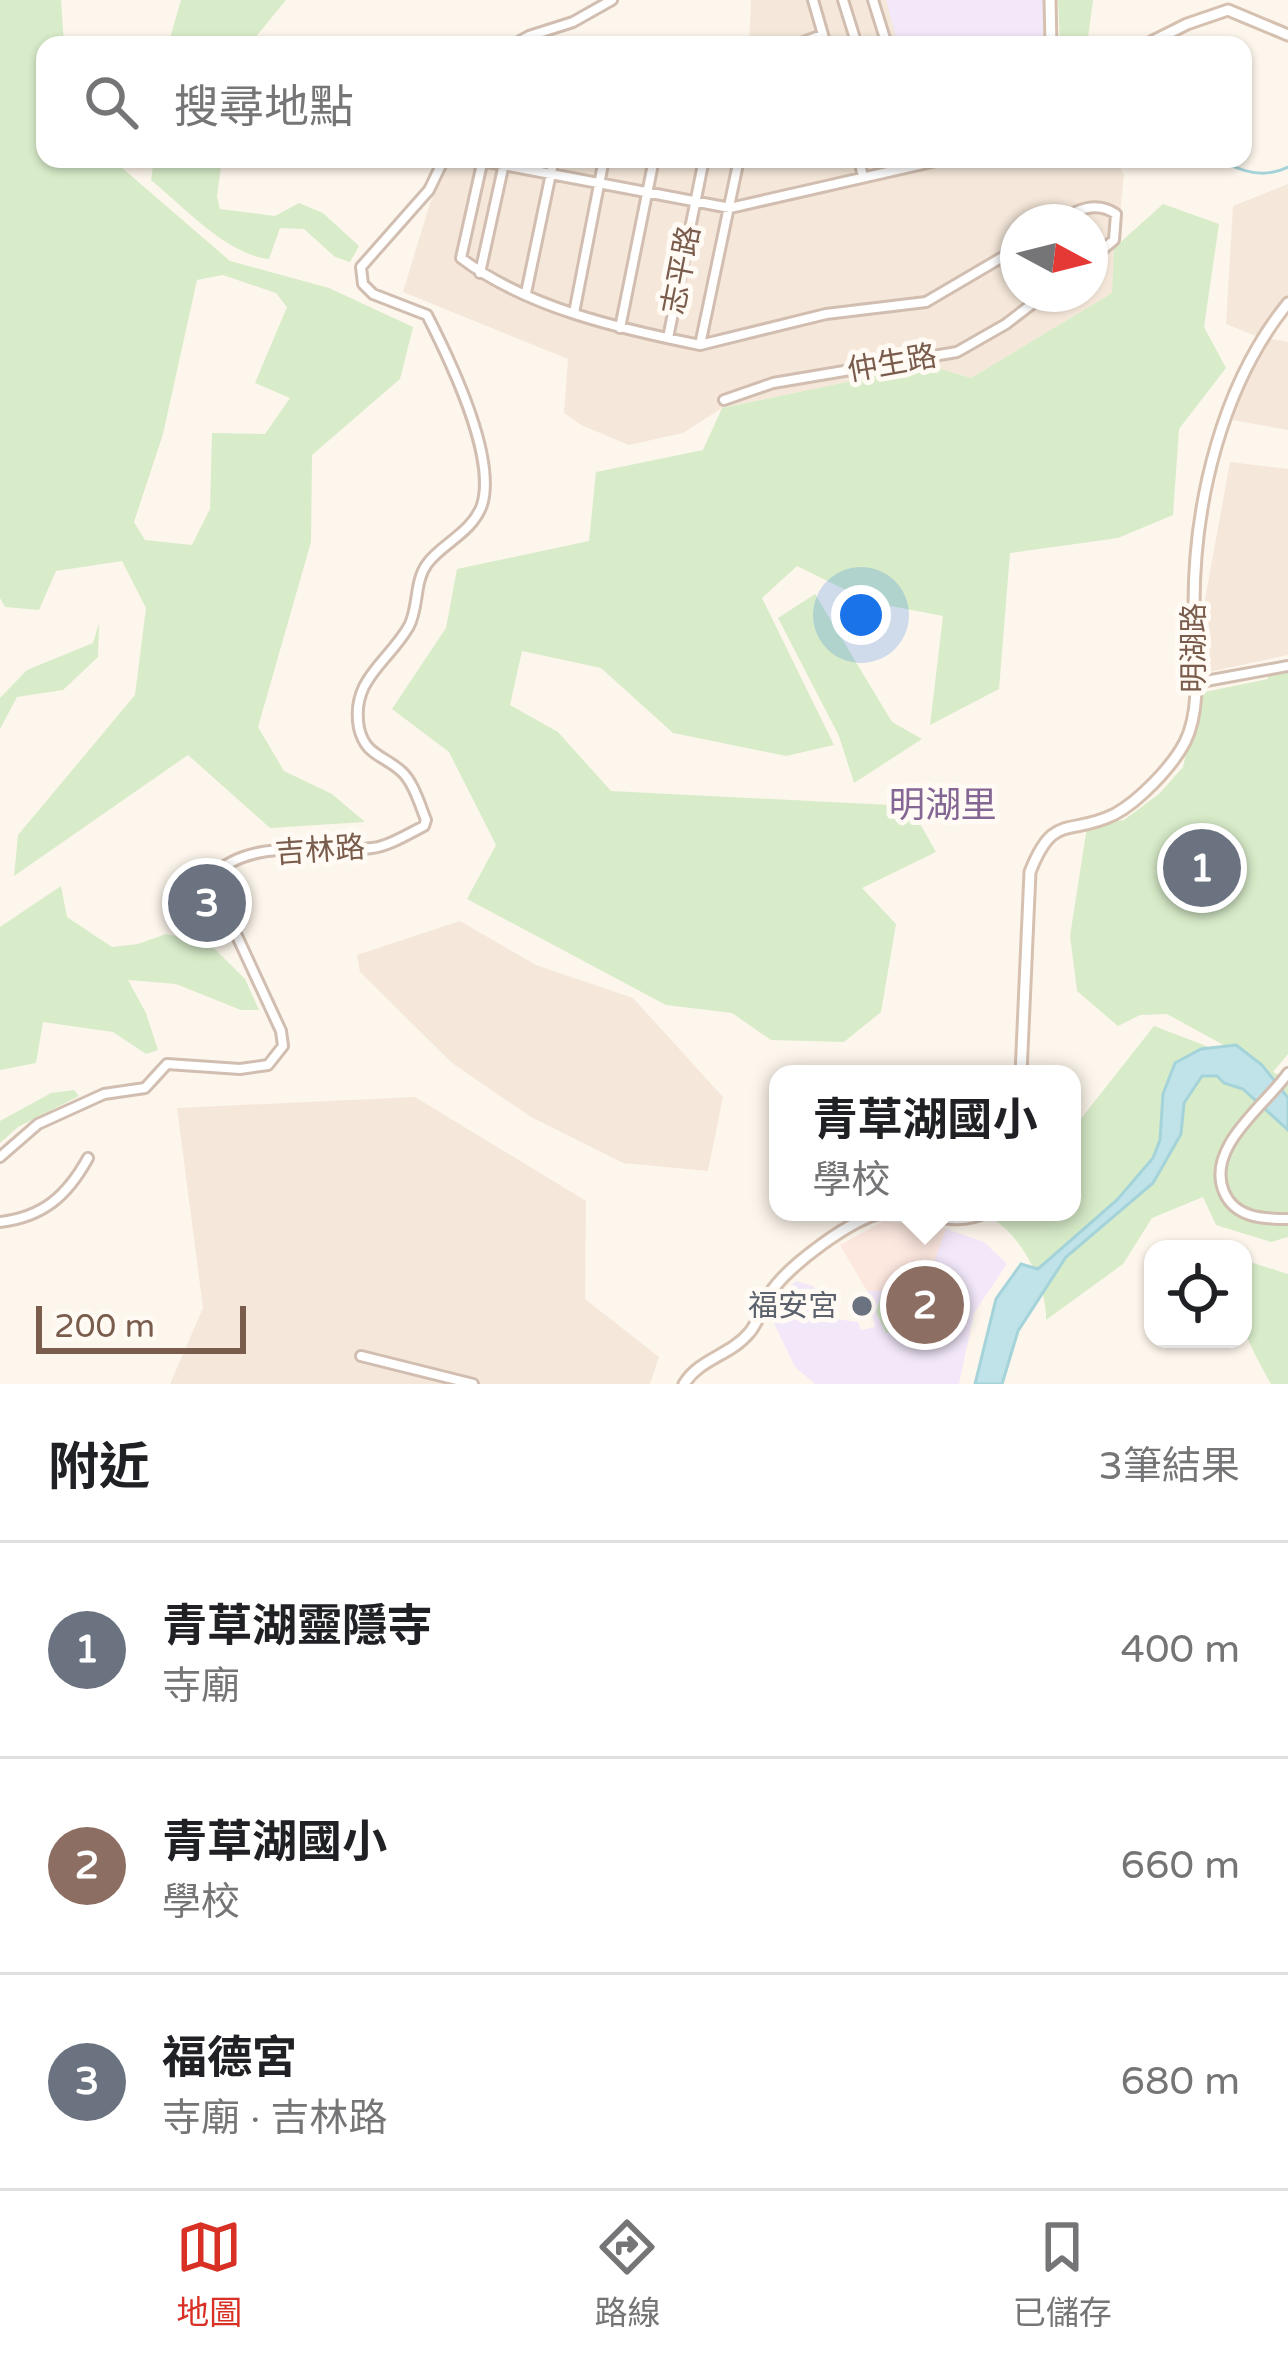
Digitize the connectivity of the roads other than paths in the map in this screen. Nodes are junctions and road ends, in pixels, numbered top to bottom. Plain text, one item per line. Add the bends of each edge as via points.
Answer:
1 (612, 0) edge
2 (813, 0) edge
3 (842, 0) edge
4 (873, 0) edge
5 (1050, 0) edge
6 (1288, 35) edge
7 (529, 36) edge
8 (823, 36) edge
9 (854, 36) edge
10 (884, 36) edge
11 (1051, 36) edge
12 (1162, 36) edge
13 (440, 168) edge
14 (480, 168) edge
15 (503, 168) edge
16 (526, 168) edge
17 (552, 168) edge
18 (602, 168) edge
19 (652, 168) edge
20 (702, 168) edge
21 (737, 168) edge
22 (861, 168) edge
23 (896, 168) edge
24 (551, 175) junction
25 (863, 177) junction
26 (599, 184) junction
27 (648, 193) junction
28 (695, 202) junction
29 (730, 208) junction
30 (1108, 210) edge
31 (1108, 244) edge
32 (1000, 259) edge
33 (480, 273) junction
34 (526, 293) junction
35 (1288, 303) edge
36 (1022, 312) edge
37 (574, 313) junction
38 (620, 328) junction
39 (668, 338) junction
40 (700, 345) junction
41 (724, 400) dead end
42 (1288, 666) edge
43 (1194, 683) junction
44 (1021, 1065) edge
45 (1288, 1073) edge
46 (0, 1157) edge
47 (88, 1158) dead end
48 (1288, 1219) edge
49 (863, 1221) edge
50 (0, 1222) edge
51 (361, 1356) dead end
52 (472, 1384) edge
53 (684, 1384) edge

1 - 7 street
2 - 8 street
3 - 9 street
4 - 10 street
5 - 11 street
6 - 12 street via 1228,10
13 - 46 street, 吉林路 via 361,267 374,294 427,315 462,384 482,462 482,504 429,560 410,625 359,694 369,752 404,773 424,826 376,848 275,849 220,867 197,888 199,908 238,936 283,1046 268,1065 167,1064 145,1088 104,1094 38,1124
14 - 33 street via 461,258
15 - 33 street
16 - 24 street
17 - 24 street
18 - 26 street
19 - 27 street, 志平路
20 - 28 street, 志平路
21 - 29 street, 志平路
22 - 25 street
23 - 25 street
24 - 26 street
24 - 34 street
25 - 29 street
26 - 27 street
26 - 37 street
27 - 28 street
27 - 38 street, 志平路
28 - 29 street
28 - 39 street, 志平路
29 - 40 street, 志平路
30 - 31 street via 1116,214
32 - 40 street, 仲生路 via 926,302 826,314
33 - 34 street, 志平路
34 - 37 street, 志平路
35 - 43 street, 明湖路 via 1248,359 1203,499
36 - 41 street, 仲生路 via 957,352 773,383
37 - 38 street, 志平路
38 - 39 street, 志平路
39 - 40 street, 志平路
42 - 43 street
43 - 44 street, 明湖路 via 1187,739 1174,759 1116,814 1052,833 1040,848 1030,872
45 - 48 street via 1222,1161 1221,1186 1247,1216
47 - 50 street via 43,1212
49 - 53 street via 801,1261 774,1288 749,1334
51 - 52 street

